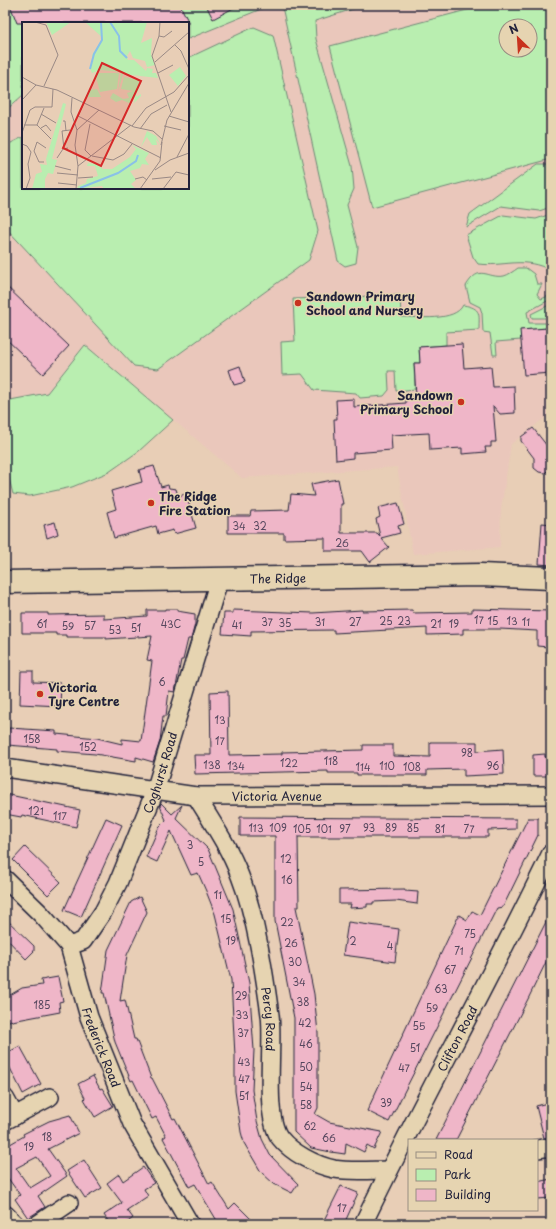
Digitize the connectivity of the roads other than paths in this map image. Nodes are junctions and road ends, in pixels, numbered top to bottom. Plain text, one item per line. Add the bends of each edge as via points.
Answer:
1 (551, 578) edge
2 (219, 580) junction
3 (5, 582) edge
4 (5, 768) edge
5 (155, 791) junction
6 (196, 796) junction
7 (551, 796) edge
8 (551, 853) edge
9 (5, 879) edge
10 (69, 946) junction
11 (50, 1097) dead end
12 (5, 1098) edge
13 (10, 1119) edge
14 (409, 1139) edge
15 (408, 1141) edge
16 (551, 1147) edge
17 (538, 1149) edge
18 (397, 1163) edge
19 (69, 1203) dead end
20 (5, 1214) edge
21 (15, 1224) edge
22 (38, 1224) edge
23 (190, 1224) edge
24 (363, 1224) edge

1 - 2 main road, The Ridge via 481,575
2 - 3 main road, The Ridge
2 - 5 street, Coghurst Road
4 - 5 street, Victoria Avenue
5 - 6 street, Victoria Avenue
5 - 10 street, Coghurst Road via 118,883 103,912 84,941
6 - 7 street, Victoria Avenue
6 - 18 street, Percy Road via 220,833 240,876 261,957 270,1017 272,1120 279,1137 296,1154 334,1169
8 - 14 street, Clifton Road
9 - 10 street, Frederick Road
10 - 23 street, Frederick Road via 89,1017 132,1124
11 - 13 street
12 - 13 street
15 - 18 street, Clifton Road
16 - 17 street
18 - 24 street, Clifton Road
19 - 22 street
20 - 21 street

